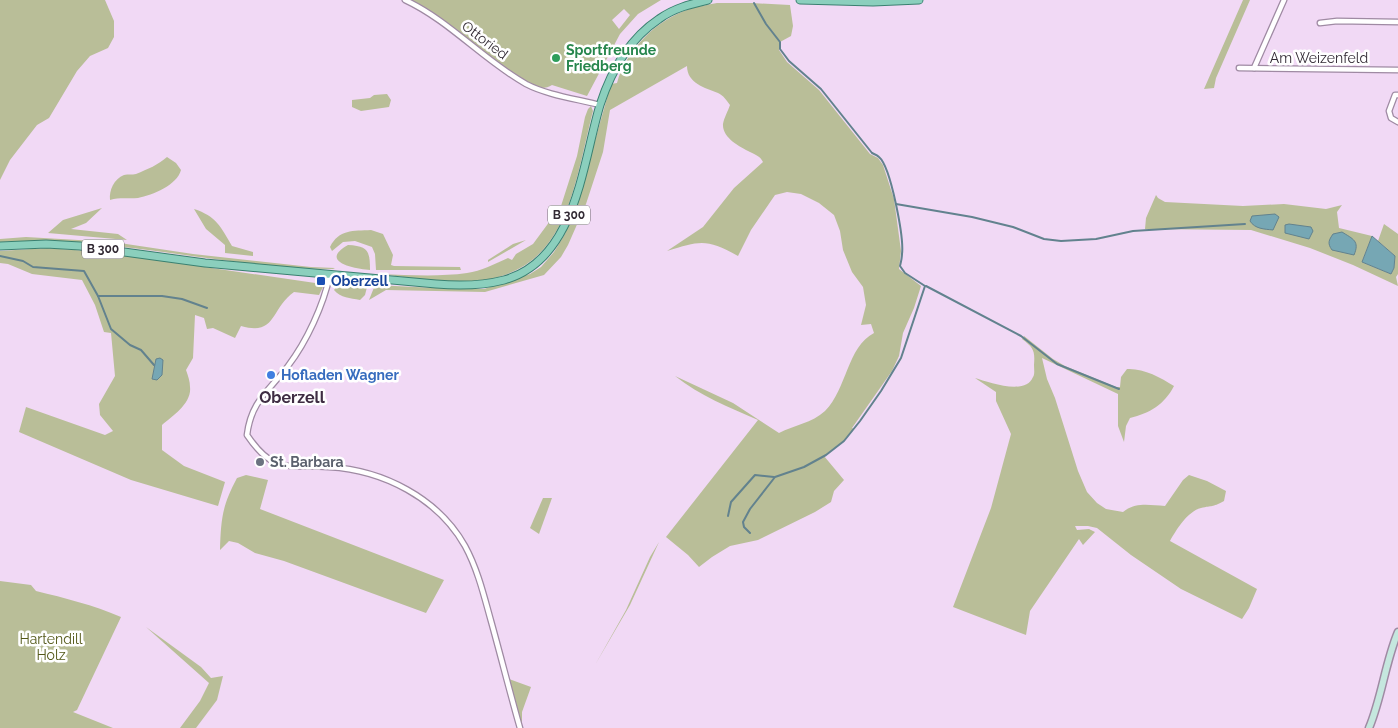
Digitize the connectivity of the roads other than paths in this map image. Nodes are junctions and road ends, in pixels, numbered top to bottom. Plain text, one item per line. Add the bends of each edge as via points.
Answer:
1 (405, 0) edge
2 (708, 0) edge
3 (800, 0) edge
4 (919, 0) edge
5 (1284, 0) edge
6 (1398, 22) edge
7 (1320, 23) dead end
8 (1239, 68) dead end
9 (1254, 68) junction
10 (1398, 70) edge
11 (1397, 95) edge
12 (600, 104) junction
13 (1398, 122) edge
14 (0, 246) edge
15 (330, 275) junction
16 (1398, 632) edge
17 (520, 728) edge
18 (1369, 728) edge

1 - 12 street, Ottoried via 431,14 528,85
2 - 12 main road, B 300 via 683,6 644,30 621,58
3 - 4 main road
5 - 9 street
6 - 7 street
8 - 9 street, Am Weizenfeld
9 - 10 street, Am Weizenfeld
11 - 13 street via 1389,111 1391,118
12 - 15 main road, B 300 via 582,174 563,229 552,247 525,270 499,281 460,286
14 - 15 main road, B 300 via 80,246
15 - 17 street via 326,293 300,347 256,403 247,435 261,453 280,464 329,466 365,472 403,487 433,507 450,525 479,577
16 - 18 main road

